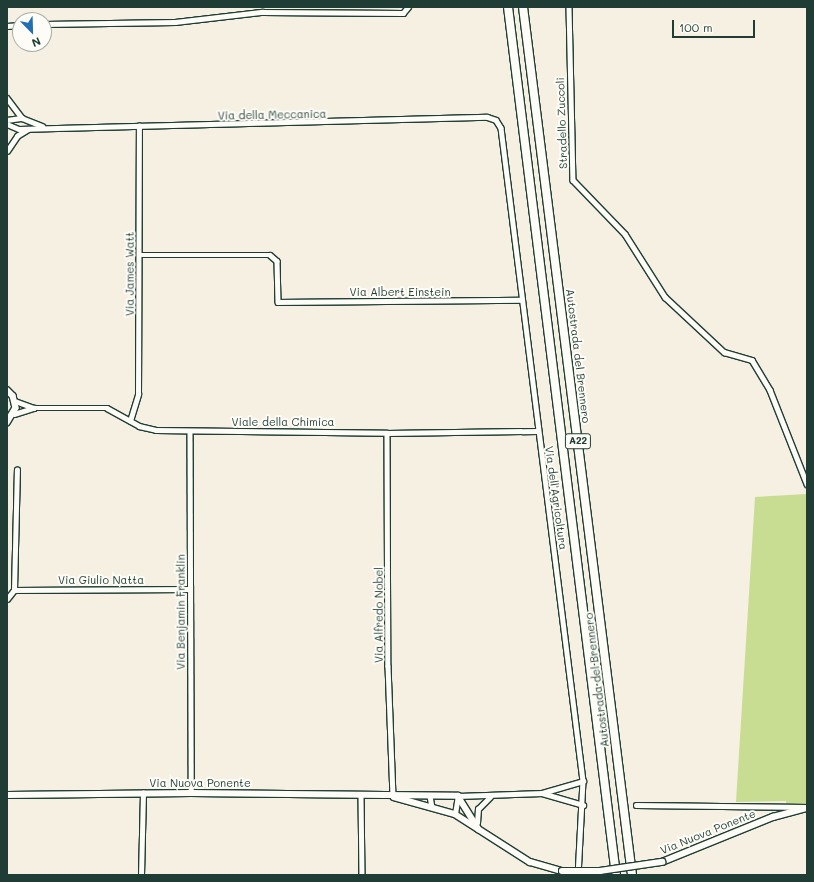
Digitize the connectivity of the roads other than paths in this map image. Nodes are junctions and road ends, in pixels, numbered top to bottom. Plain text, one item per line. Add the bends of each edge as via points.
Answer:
1 (408, 7) edge
2 (508, 7) edge
3 (523, 7) edge
4 (569, 7) edge
5 (52, 24) edge
6 (7, 98) edge
7 (22, 118) junction
8 (7, 120) edge
9 (7, 124) edge
10 (499, 124) joint
11 (44, 126) junction
12 (139, 126) junction
13 (7, 151) edge
14 (139, 255) junction
15 (522, 300) junction
16 (7, 384) edge
17 (8, 391) edge
18 (15, 401) junction
19 (34, 408) junction
20 (14, 414) junction
21 (130, 421) junction
22 (7, 424) edge
23 (538, 431) junction
24 (190, 432) junction
25 (387, 433) junction
26 (17, 470) dead end
27 (807, 484) edge
28 (189, 589) junction
29 (14, 590) junction
30 (7, 598) edge
31 (583, 781) junction
32 (143, 793) junction
33 (191, 793) junction
34 (542, 793) junction
35 (7, 795) edge
36 (361, 795) junction
37 (393, 796) junction
38 (430, 796) junction
39 (458, 796) junction
40 (491, 796) junction
41 (583, 805) junction
42 (636, 805) dead end
43 (432, 807) junction
44 (807, 808) edge
45 (455, 814) junction
46 (479, 829) junction
47 (141, 875) edge
48 (362, 875) edge
49 (578, 875) edge
50 (616, 875) edge
51 (632, 875) edge

1 - 5 street via 403,13 262,12 174,22
2 - 50 highway, Autostrada del Brennero / A22
3 - 51 highway, Autostrada del Brennero / A22
4 - 27 street, Stradello Zuccoli via 573,180 625,234 665,297 724,352 752,360 770,390
6 - 7 street
7 - 8 street, Via della Meccanica
7 - 11 street, Via della Meccanica
9 - 11 street, Via della Meccanica via 19,129
10 - 12 street, Via della Meccanica via 487,118
10 - 15 street, Via dell'Agricoltura
11 - 12 street, Via della Meccanica
11 - 13 street, Via della Meccanica via 22,132
12 - 14 street, Via James Watt
14 - 15 street, Via Albert Einstein via 270,255 277,261 278,302
14 - 21 street, Via James Watt via 138,394
15 - 23 street, Via dell'Agricoltura
16 - 17 street
17 - 18 street
18 - 19 street, Viale della Chimica
18 - 20 street
19 - 20 street, Viale della Chimica
19 - 21 street, Viale della Chimica via 107,408
20 - 22 street
21 - 24 street, Viale della Chimica via 151,429
23 - 25 street, Viale della Chimica
23 - 31 street, Via dell'Agricoltura
24 - 25 street, Viale della Chimica
24 - 28 street, Via Benjamin Franklin
25 - 37 street, Via Alfredo Nobel via 388,666
26 - 29 street
28 - 29 street, Via Giulio Natta
28 - 33 street, Via Benjamin Franklin
29 - 30 street
31 - 34 street
31 - 41 street, Via dell'Agricoltura
32 - 33 street, Via Nuova Ponente
32 - 35 street, Via Nuova Ponente
32 - 47 street
33 - 36 street, Via Nuova Ponente
34 - 40 street, Via Nuova Ponente
34 - 41 street
36 - 37 street, Via Nuova Ponente
36 - 48 street
37 - 38 street, Via Nuova Ponente
37 - 43 street, Via Nuova Ponente
38 - 39 street, Via Nuova Ponente
38 - 43 street
39 - 40 street, Via Nuova Ponente
39 - 45 street via 454,805
39 - 46 street
40 - 46 street via 478,809 476,820
41 - 49 street, Via dell'Agricoltura
42 - 44 street, Via Nuova Ponente
43 - 45 street, Via Nuova Ponente
44 - 46 street, Via Nuova Ponente, bridge via 772,817 662,862 600,871 562,871 530,862
45 - 46 street, Via Nuova Ponente

